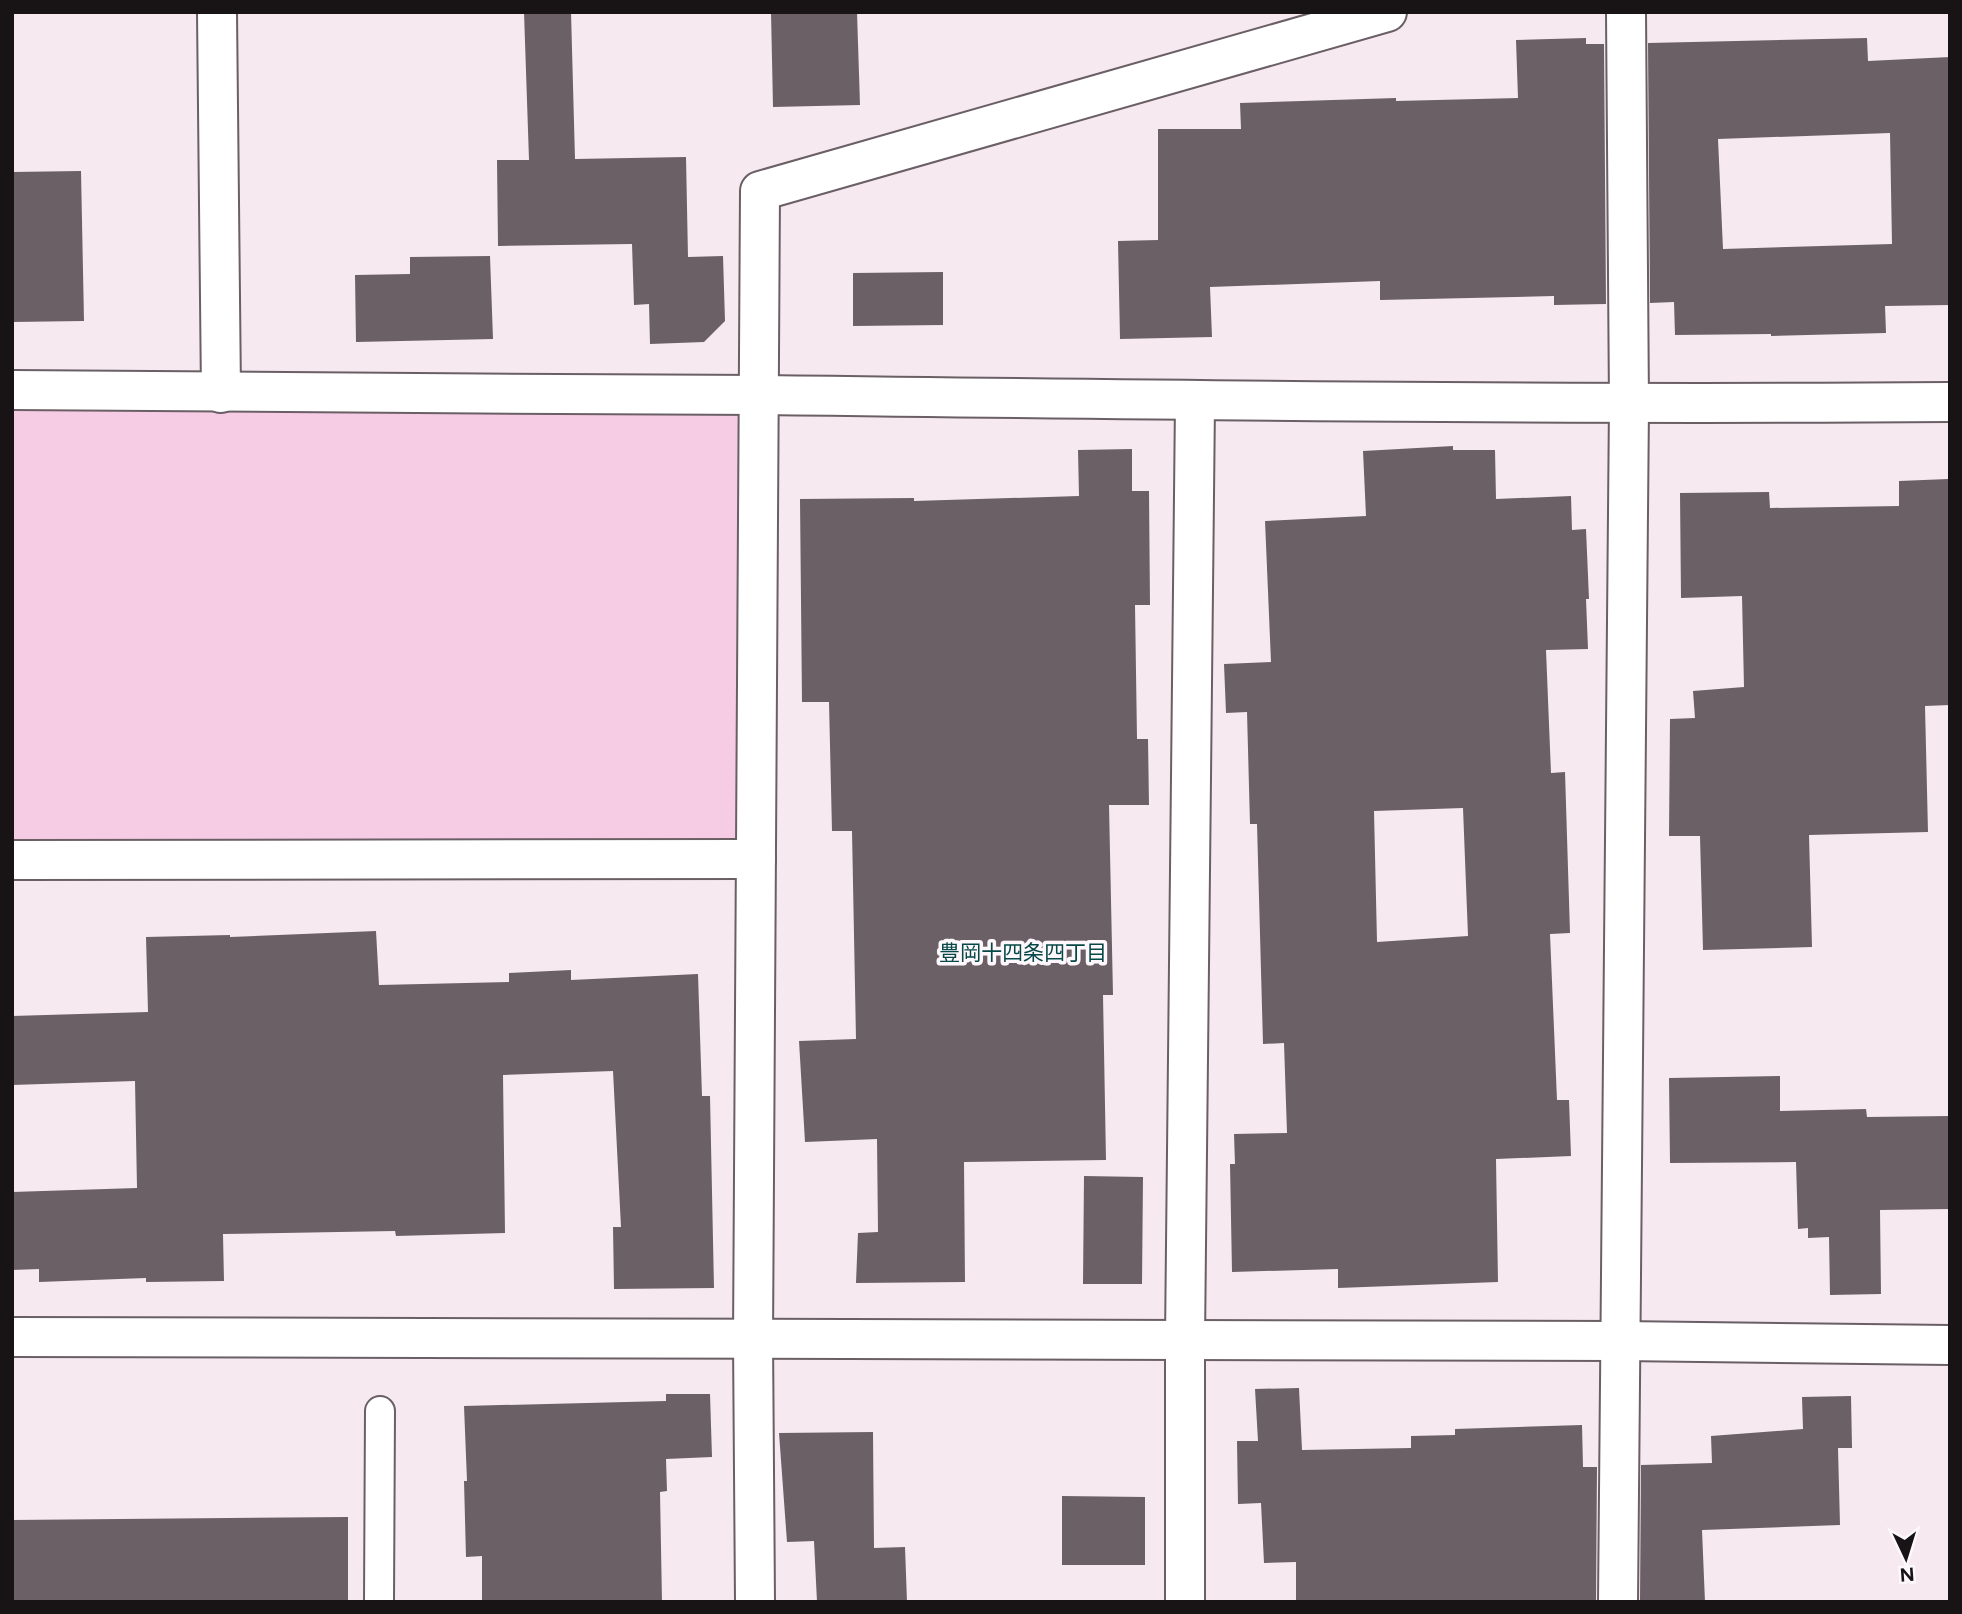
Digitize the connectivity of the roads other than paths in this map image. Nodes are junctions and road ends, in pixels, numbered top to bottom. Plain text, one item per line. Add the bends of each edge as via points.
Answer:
1 (217, 12) edge
2 (1387, 12) edge
3 (1626, 12) edge
4 (12, 390) edge
5 (221, 393) junction
6 (759, 395) junction
7 (1195, 402) junction
8 (1950, 402) edge
9 (1629, 404) junction
10 (756, 859) junction
11 (12, 860) edge
12 (12, 1337) edge
13 (753, 1339) junction
14 (1185, 1339) junction
15 (1621, 1341) junction
16 (1950, 1345) edge
17 (380, 1411) dead end
18 (379, 1602) edge
19 (755, 1602) edge
20 (1185, 1602) edge
21 (1618, 1602) edge

1 - 5 street
2 - 6 street via 760,191
3 - 9 street
4 - 5 street
5 - 6 street
6 - 7 street
6 - 10 street
7 - 9 street
7 - 14 street
8 - 9 street
9 - 15 street
10 - 11 street
10 - 13 street
12 - 13 street
13 - 14 street
13 - 19 street
14 - 15 street
14 - 20 street
15 - 16 street
15 - 21 street
17 - 18 lane

